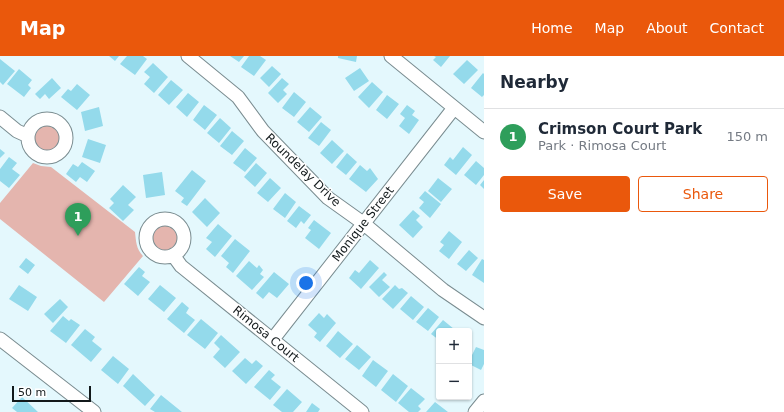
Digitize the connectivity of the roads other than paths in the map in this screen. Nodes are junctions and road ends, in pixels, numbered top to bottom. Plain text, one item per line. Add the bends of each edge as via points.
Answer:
1 (188, 56) edge
2 (391, 56) edge
3 (454, 108) junction
4 (0, 117) edge
5 (484, 132) edge
6 (28, 136) dead end
7 (363, 223) junction
8 (172, 255) dead end
9 (484, 318) edge
10 (0, 339) edge
11 (273, 339) junction
12 (484, 401) edge
13 (94, 412) edge
14 (362, 412) edge
15 (475, 412) edge

1 - 7 street, Roundelay Drive via 238,97 263,131 328,198
2 - 3 street
3 - 5 street
3 - 7 street, Monique Street
4 - 6 street via 17,131
7 - 9 street, Roundelay Drive via 443,290
7 - 11 street, Monique Street
8 - 11 street, Rimosa Court via 181,266
10 - 13 street
11 - 14 street, Rimosa Court
12 - 15 street

